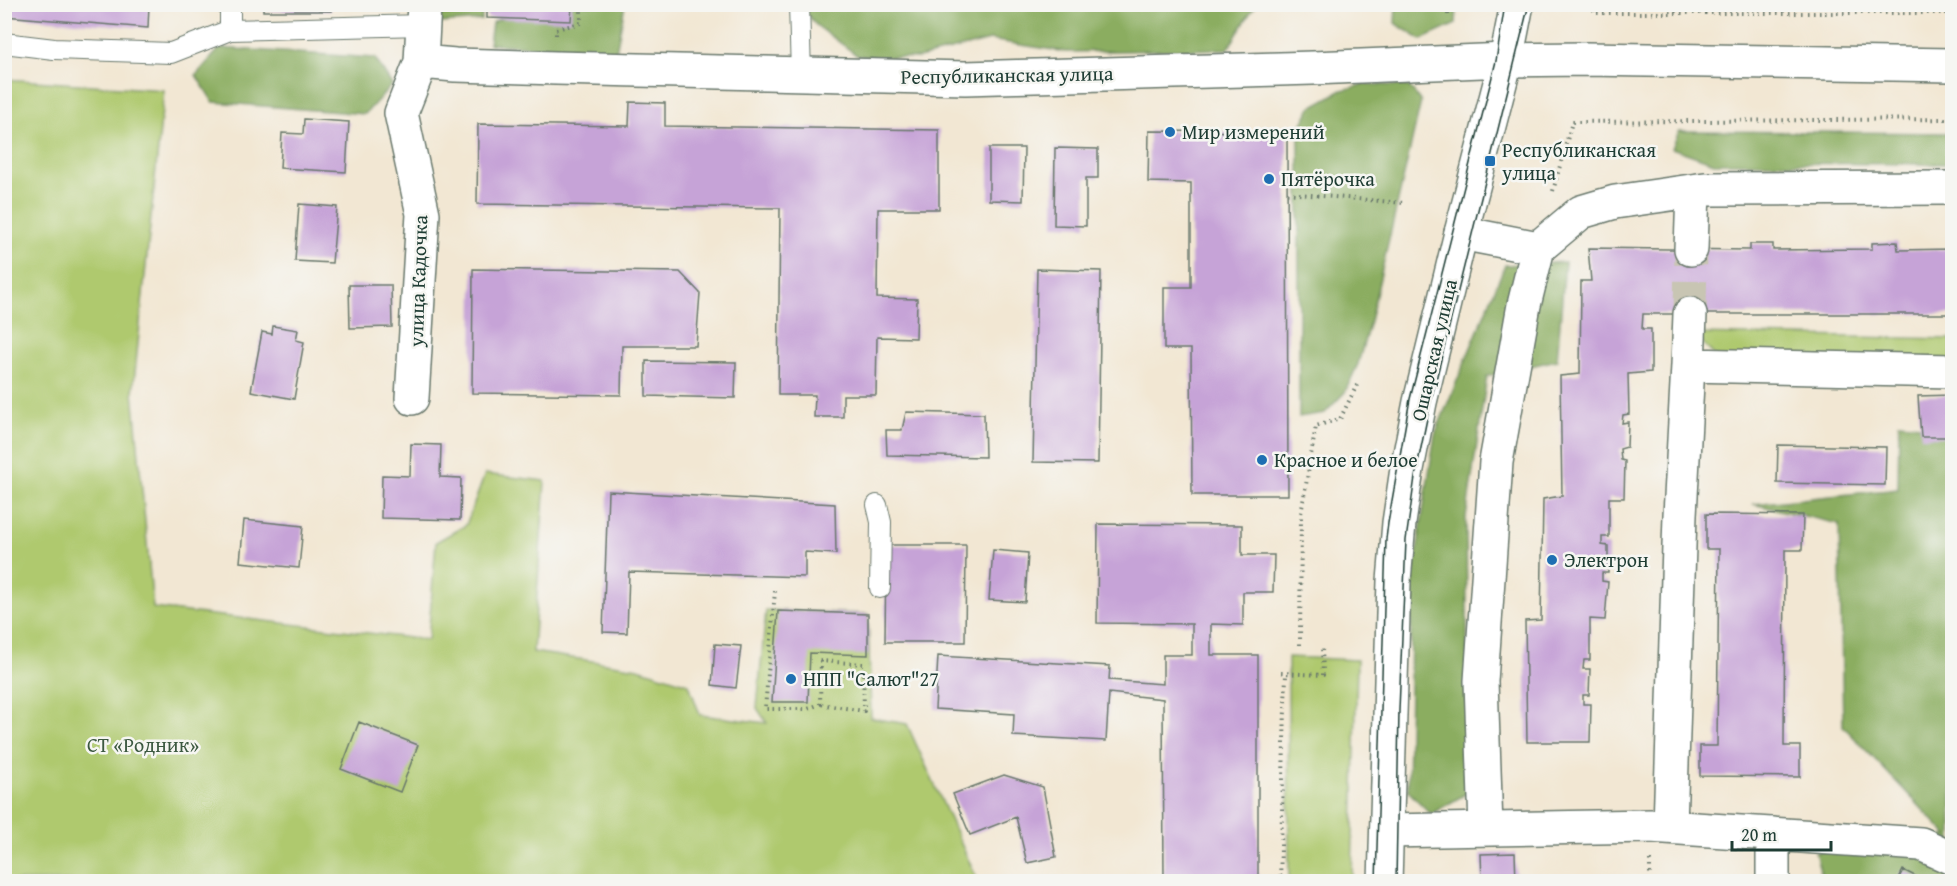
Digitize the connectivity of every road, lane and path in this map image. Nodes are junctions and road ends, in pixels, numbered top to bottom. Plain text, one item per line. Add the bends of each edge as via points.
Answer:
1 (230, 4) edge
2 (799, 4) edge
3 (1448, 4) edge
4 (1517, 4) edge
5 (1594, 4) edge
6 (1953, 13) edge
7 (423, 15) edge
8 (1448, 15) dead end
9 (230, 30) junction
10 (4, 43) edge
11 (1506, 60) junction
12 (421, 62) junction
13 (1953, 65) edge
14 (801, 75) junction
15 (1953, 119) edge
16 (1953, 188) edge
17 (1693, 191) junction
18 (1287, 193) dead end
19 (1404, 203) dead end
20 (1461, 233) junction
21 (1538, 248) junction
22 (1691, 249) tunnel mouth
23 (1690, 314) tunnel mouth
24 (1688, 365) junction
25 (1953, 371) edge
26 (1357, 385) dead end
27 (412, 398) dead end
28 (877, 505) dead end
29 (880, 588) dead end
30 (775, 591) dead end
31 (1300, 645) dead end
32 (1322, 647) dead end
33 (820, 704) junction
34 (1670, 826) junction
35 (1486, 828) junction
36 (1387, 831) junction
37 (1773, 834) junction
38 (1953, 858) edge
39 (1280, 882) edge
40 (1385, 882) edge
41 (1773, 882) edge

1 - 9 lane
2 - 14 lane
3 - 8 path
4 - 11 street, Ошарская улица
5 - 6 path via 1594,13
7 - 9 lane
7 - 12 street, улица Кадочка
9 - 10 lane via 171,52 54,49
11 - 13 street, Республиканская улица
11 - 14 street, Республиканская улица via 964,78
11 - 20 street, Ошарская улица
12 - 14 street, Республиканская улица
12 - 27 street, улица Кадочка via 401,113 423,214
15 - 21 path via 1572,122
16 - 17 street
17 - 21 street via 1615,202 1581,213
17 - 22 street
18 - 19 path
20 - 21 street
20 - 36 street, Ошарская улица via 1420,402 1399,523
21 - 35 street via 1496,462 1481,681
23 - 24 street
24 - 25 street
24 - 34 street
26 - 31 path via 1340,419 1316,426 1301,514
28 - 29 lane via 881,522
30 - 33 path via 765,709 808,709
32 - 39 path via 1323,675 1283,673
33 - 33 path via 821,661 863,664 864,711
34 - 35 street
34 - 37 street
35 - 36 street
36 - 40 street, Ошарская улица
37 - 38 street via 1921,844
37 - 41 street

